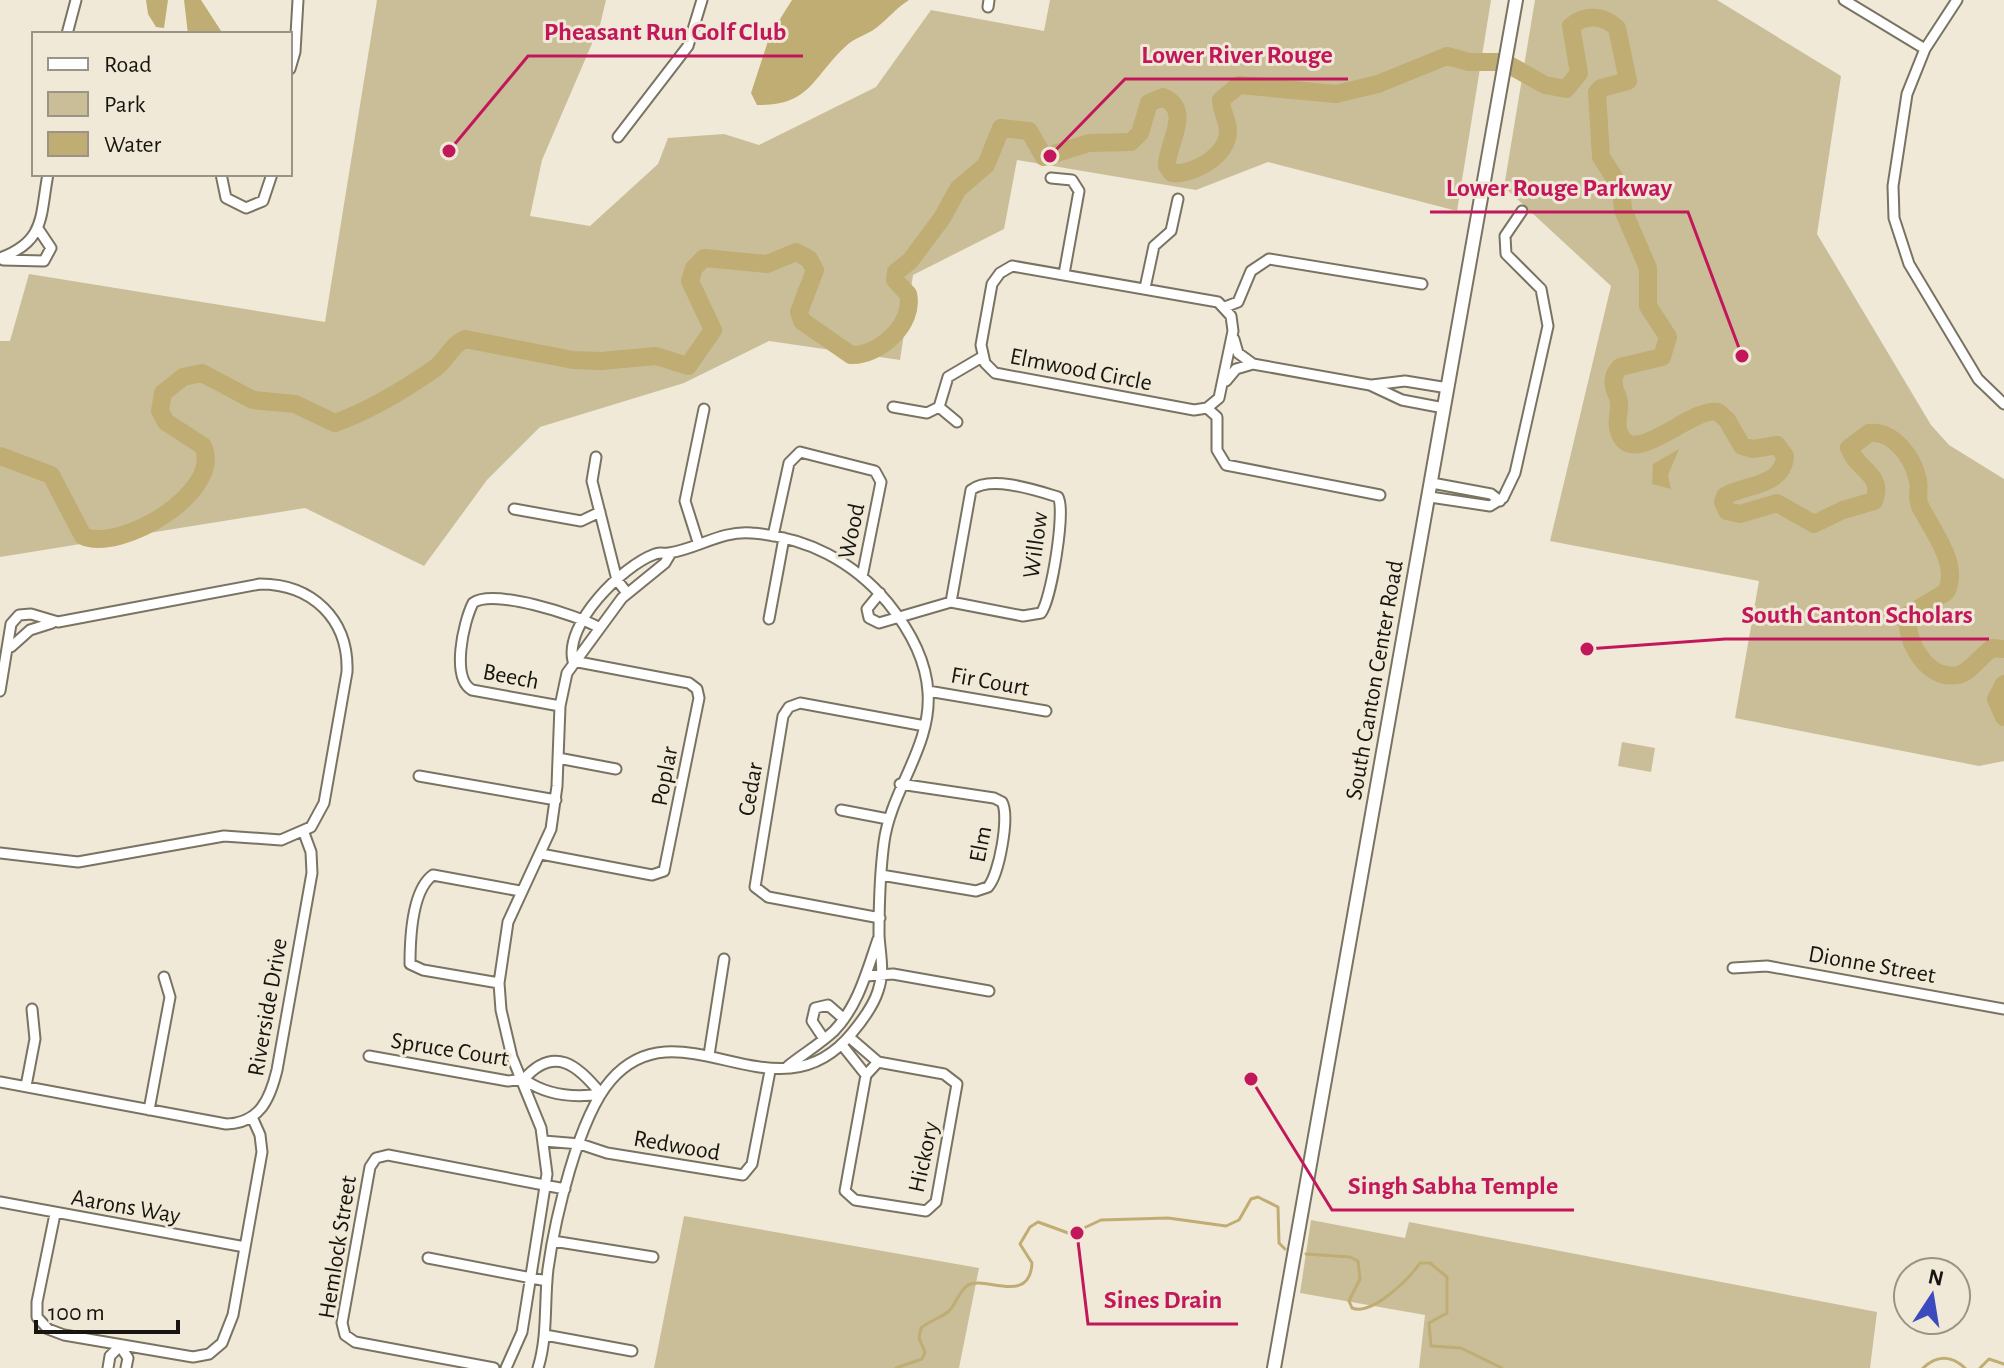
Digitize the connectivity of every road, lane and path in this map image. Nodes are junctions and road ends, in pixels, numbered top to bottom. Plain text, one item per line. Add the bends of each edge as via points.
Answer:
1 (76, 0) edge
2 (298, 0) edge
3 (702, 0) edge
4 (1516, 0) edge
5 (1844, 0) edge
6 (1957, 0) edge
7 (68, 32) edge
8 (1925, 49) junction
9 (292, 62) edge
10 (618, 137) dead end
11 (48, 176) edge
12 (221, 176) edge
13 (271, 176) edge
14 (1051, 178) dead end
15 (1178, 199) dead end
16 (1522, 211) dead end
17 (39, 230) junction
18 (0, 259) edge
19 (1064, 274) junction
20 (1422, 284) dead end
21 (1145, 288) junction
22 (1225, 307) junction
23 (1233, 331) junction
24 (982, 357) junction
25 (1253, 364) junction
26 (1225, 384) junction
27 (1370, 385) junction
28 (1448, 388) junction
29 (2004, 404) edge
30 (893, 407) dead end
31 (939, 407) junction
32 (1207, 408) junction
33 (1444, 408) junction
34 (704, 409) dead end
35 (957, 422) dead end
36 (596, 457) dead end
37 (1432, 483) junction
38 (1380, 495) dead end
39 (1430, 497) junction
40 (1500, 501) junction
41 (514, 509) dead end
42 (600, 512) junction
43 (773, 536) junction
44 (784, 538) junction
45 (698, 542) junction
46 (671, 553) junction
47 (862, 577) junction
48 (617, 580) junction
49 (627, 593) junction
50 (880, 593) junction
51 (951, 602) junction
52 (899, 617) junction
53 (583, 619) junction
54 (769, 619) dead end
55 (58, 622) junction
56 (598, 627) junction
57 (8, 653) junction
58 (573, 661) junction
59 (0, 691) edge
60 (928, 691) junction
61 (560, 706) junction
62 (1046, 711) dead end
63 (925, 726) junction
64 (558, 758) junction
65 (616, 769) dead end
66 (419, 776) dead end
67 (900, 784) junction
68 (556, 800) junction
69 (841, 810) dead end
70 (888, 819) junction
71 (304, 833) junction
72 (0, 853) edge
73 (541, 854) junction
74 (881, 875) junction
75 (520, 891) junction
76 (880, 918) junction
77 (879, 937) junction
78 (724, 959) dead end
79 (1733, 968) dead end
80 (866, 976) junction
81 (164, 977) dead end
82 (882, 977) junction
83 (499, 983) junction
84 (989, 991) dead end
85 (32, 1009) dead end
86 (2004, 1009) edge
87 (844, 1019) junction
88 (834, 1031) junction
89 (824, 1039) junction
90 (845, 1041) junction
91 (709, 1055) junction
92 (369, 1056) dead end
93 (878, 1062) junction
94 (788, 1066) junction
95 (770, 1071) junction
96 (866, 1075) junction
97 (524, 1079) junction
98 (0, 1082) edge
99 (26, 1086) junction
100 (601, 1094) junction
101 (149, 1110) junction
102 (252, 1117) junction
103 (544, 1141) junction
104 (580, 1144) junction
105 (546, 1185) junction
106 (565, 1189) junction
107 (0, 1202) edge
108 (55, 1214) junction
109 (553, 1241) junction
110 (245, 1247) junction
111 (653, 1257) dead end
112 (428, 1258) dead end
113 (530, 1277) junction
114 (547, 1281) junction
115 (545, 1335) junction
116 (120, 1346) junction
117 (632, 1351) dead end
118 (108, 1368) edge
119 (126, 1368) edge
120 (494, 1368) edge
121 (506, 1368) edge
122 (538, 1368) edge
123 (1274, 1368) edge

1 - 7 street
2 - 9 street
3 - 10 street via 688,46
4 - 28 main road, South Canton Center Road
5 - 8 street
6 - 8 street
8 - 29 street via 1903,112 1893,186 1896,230 1909,264 1978,379
11 - 17 street
12 - 13 street via 226,198 246,208 263,201
14 - 19 street via 1072,180 1079,191
15 - 21 street via 1171,231 1154,246
16 - 40 street via 1505,236 1506,254 1541,289 1548,326 1526,436
17 - 18 street via 21,249
17 - 18 street via 51,248 44,261
19 - 21 street, Elmwood Circle
19 - 24 street, Elmwood Circle via 1019,266 1000,273 992,284
20 - 22 street via 1269,259 1251,271 1238,302
21 - 22 street, Elmwood Circle via 1213,300
22 - 23 street
23 - 25 street via 1238,353
23 - 26 street
24 - 31 street via 948,377
24 - 32 street, Elmwood Circle via 989,369 1002,375 1194,410
25 - 26 street via 1236,369
25 - 27 street
26 - 32 street
27 - 28 street via 1405,381
27 - 33 street via 1402,400
28 - 33 main road, South Canton Center Road
30 - 31 street via 927,413
31 - 35 street
32 - 38 street via 1217,417 1217,450 1226,465
33 - 37 main road, South Canton Center Road
34 - 45 street via 685,501
36 - 42 street via 592,481
37 - 39 main road, South Canton Center Road
37 - 40 street via 1491,494
39 - 40 street via 1490,506
39 - 123 main road, South Canton Center Road
41 - 42 street via 581,521
42 - 48 street
43 - 44 street
43 - 45 street via 747,532
43 - 47 street, Wood via 789,463 800,452 875,471 881,482
44 - 47 street via 812,545
44 - 54 street
45 - 46 street
46 - 48 street via 657,553
46 - 49 street
47 - 50 street
48 - 49 street
48 - 53 street
49 - 56 street
50 - 52 street
50 - 52 street via 867,609 869,618 879,623
51 - 51 street, Willow via 1023,616 1041,613 1061,521 1058,497 994,484 971,490
51 - 52 street, Willow
52 - 60 street via 920,654
53 - 56 street
53 - 58 street via 572,643
53 - 61 street, Beech via 487,597 470,609 459,671 464,685
55 - 57 street via 30,630
55 - 57 street via 19,615 11,624
55 - 71 street via 260,584 290,587 319,602 342,634 347,672 324,803
56 - 58 street
57 - 59 street
58 - 61 street
58 - 73 street, Poplar via 689,683 699,698 664,871 652,875
60 - 62 street, Fir Court
60 - 63 street
61 - 64 street
63 - 67 street
63 - 76 street, Cedar via 800,703 783,716 755,887 768,897
64 - 65 street
64 - 68 street
66 - 68 street
67 - 70 street
67 - 74 street, Elm via 1002,802 1007,815 995,876 988,887 976,891
68 - 73 street
69 - 70 street
70 - 74 street
71 - 72 street via 281,840 224,836 78,862
71 - 102 street, Riverside Drive via 312,873 277,1070 269,1100
73 - 75 street
74 - 76 street
75 - 83 street via 508,922
75 - 83 street via 433,875 420,894 410,964
76 - 77 street
77 - 80 street
77 - 82 street
78 - 91 street
79 - 86 street, Dionne Street via 1767,966
80 - 82 street
80 - 87 street
81 - 101 street via 170,997
82 - 84 street via 893,974
82 - 90 street via 871,1006
83 - 97 street via 505,1034
85 - 99 street via 35,1039
87 - 88 street
87 - 89 street via 828,1005 815,1008 812,1021
88 - 89 street
88 - 90 street
89 - 94 street
90 - 93 street
90 - 94 street via 816,1063
90 - 96 street
91 - 95 street
91 - 100 street via 654,1054 622,1070
92 - 97 street, Spruce Court via 508,1081
93 - 96 street
93 - 96 street, Hickory via 944,1074 957,1084 936,1202 926,1211 855,1200 845,1191
94 - 95 street
95 - 104 street, Redwood via 752,1164 743,1175
97 - 100 street via 553,1093
97 - 100 street via 543,1062 563,1062 588,1077
97 - 103 street
98 - 99 street
99 - 101 street
100 - 104 street
101 - 102 street via 226,1124
102 - 110 street via 262,1152
103 - 104 street, Redwood
103 - 105 street
104 - 106 street
105 - 106 street, Hemlock Street
105 - 113 street
105 - 120 street, Hemlock Street via 388,1155 376,1158 370,1167 342,1323 345,1335 357,1343
106 - 109 street
107 - 108 street, Aarons Way
108 - 110 street, Aarons Way
108 - 116 street via 37,1317 64,1335
109 - 111 street
109 - 114 street
110 - 116 street via 229,1329 209,1354 193,1357
112 - 113 street
113 - 114 street
113 - 121 street via 522,1332
114 - 115 street
115 - 117 street
115 - 122 street
116 - 118 street
116 - 119 street via 128,1358

